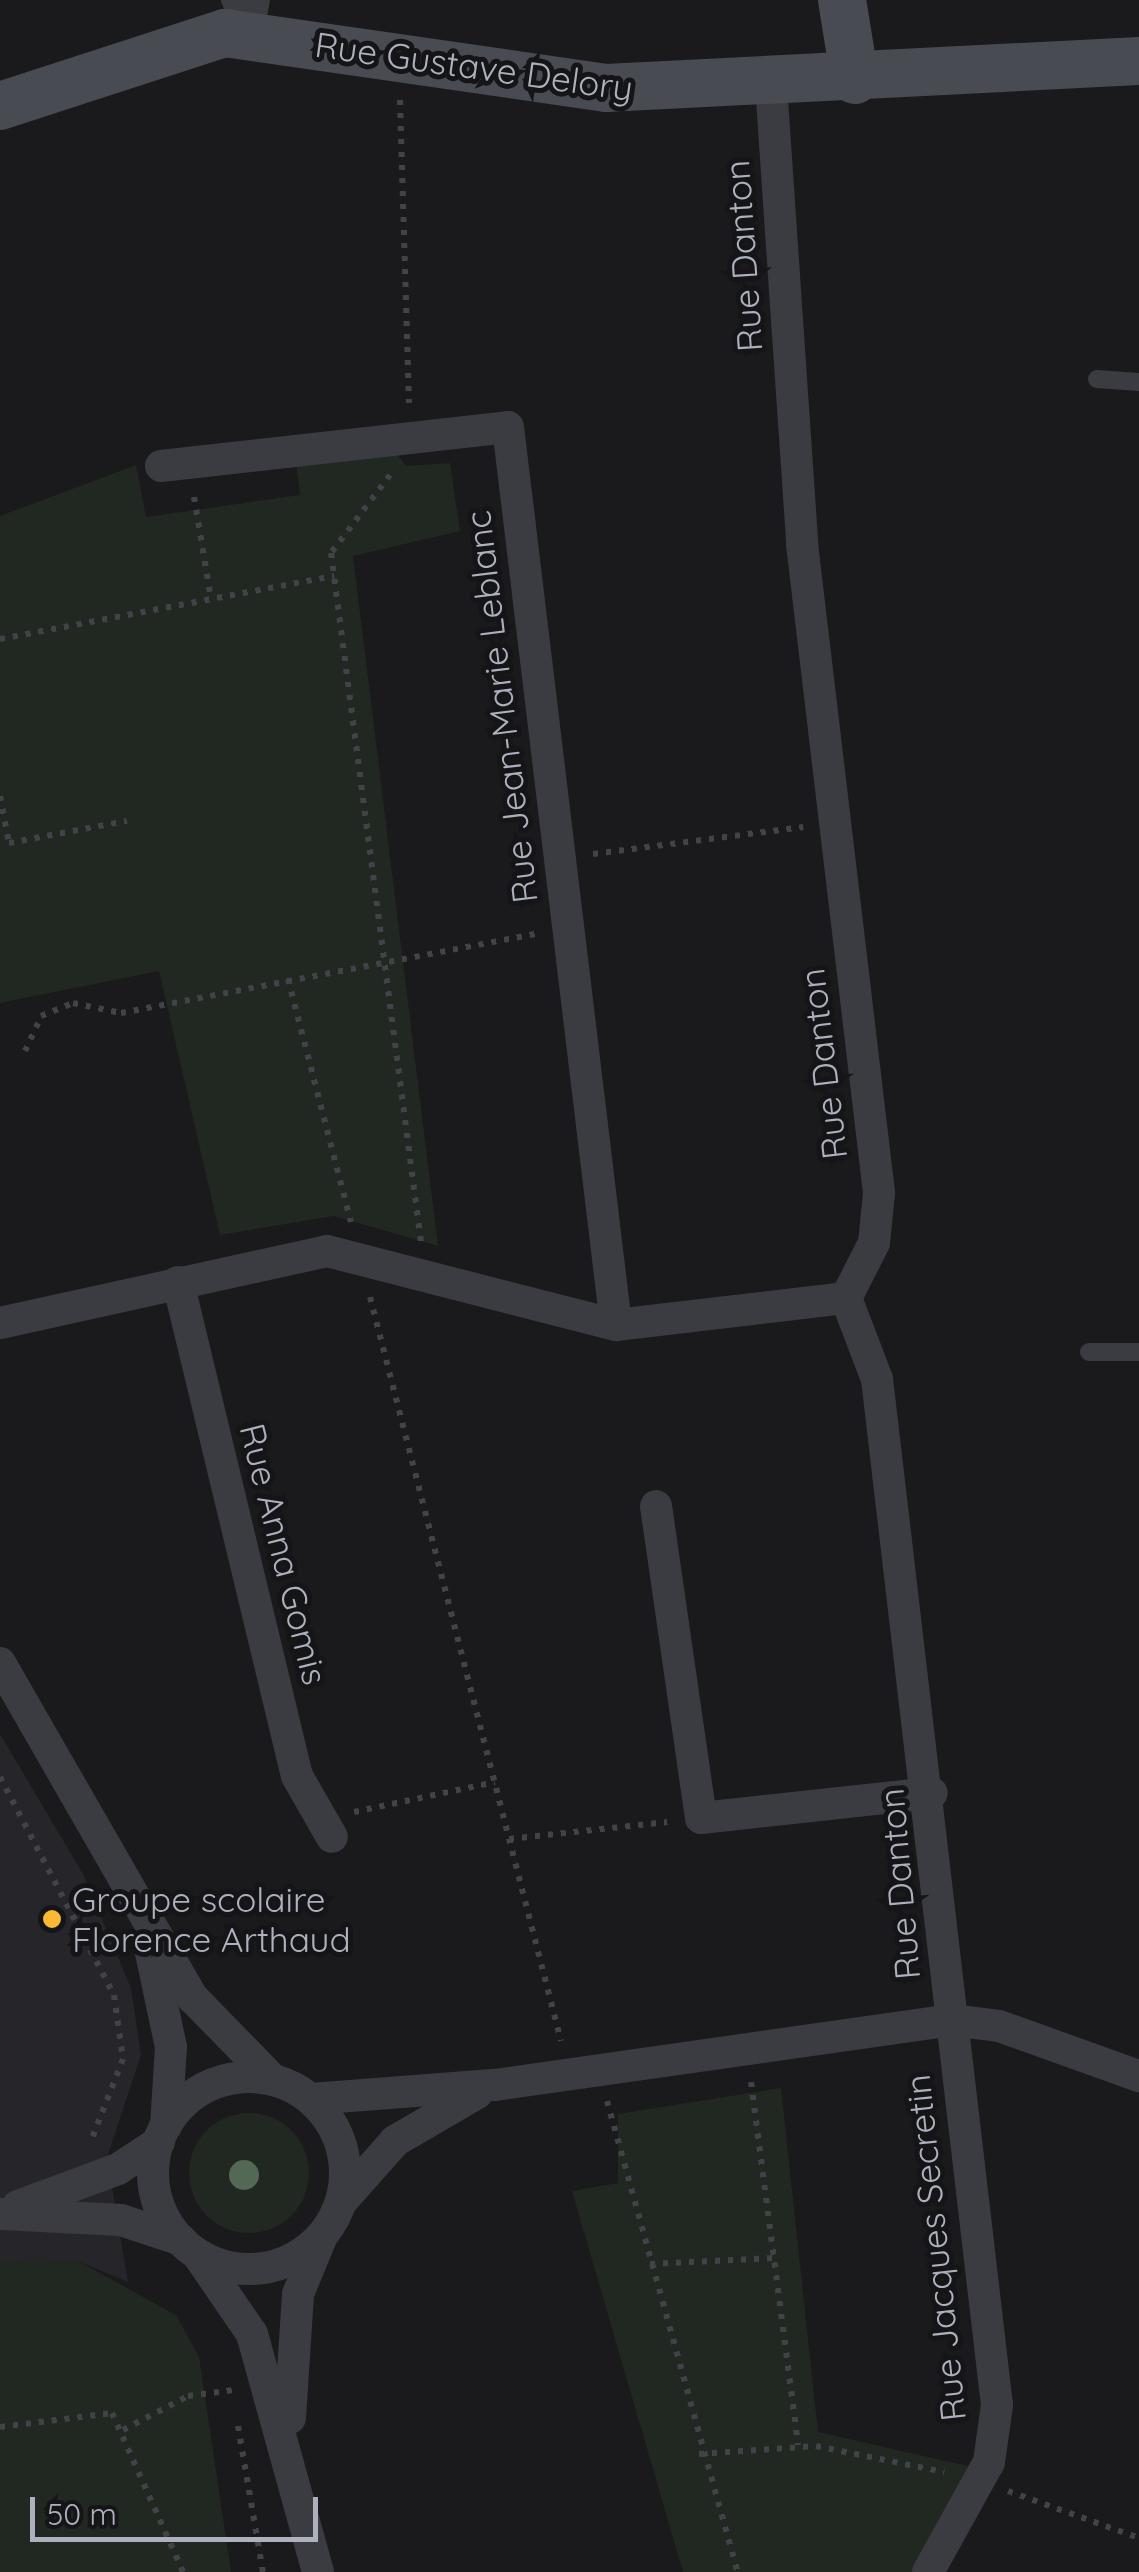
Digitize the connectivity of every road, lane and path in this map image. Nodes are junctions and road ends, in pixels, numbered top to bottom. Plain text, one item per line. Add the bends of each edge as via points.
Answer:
1 (842, 0) edge
2 (243, 12) edge
3 (399, 59) junction
4 (1139, 62) edge
5 (855, 80) junction
6 (771, 85) junction
7 (0, 106) edge
8 (1098, 379) dead end
9 (1139, 382) edge
10 (410, 438) junction
11 (174, 465) joint
12 (334, 576) junction
13 (211, 599) junction
14 (0, 639) edge
15 (0, 796) edge
16 (126, 821) dead end
17 (834, 823) junction
18 (560, 858) junction
19 (568, 929) junction
20 (384, 958) junction
21 (288, 979) junction
22 (24, 1051) dead end
23 (360, 1258) junction
24 (426, 1276) junction
25 (178, 1282) junction
26 (846, 1298) junction
27 (0, 1323) edge
28 (616, 1325) junction
29 (1089, 1352) dead end
30 (1139, 1352) edge
31 (656, 1506) dead end
32 (0, 1663) edge
33 (0, 1777) edge
34 (494, 1782) junction
35 (932, 1794) junction
36 (701, 1818) junction
37 (326, 1828) joint
38 (509, 1839) junction
39 (140, 1915) junction
40 (951, 2020) junction
41 (746, 2046) junction
42 (584, 2069) junction
43 (1139, 2076) edge
44 (272, 2079) junction
45 (495, 2085) junction
46 (311, 2099) junction
47 (162, 2134) junction
48 (98, 2178) junction
49 (340, 2203) junction
50 (0, 2213) edge
51 (323, 2234) junction
52 (188, 2246) junction
53 (774, 2258) junction
54 (650, 2264) junction
55 (234, 2378) dead end
56 (236, 2390) junction
57 (236, 2404) dead end
58 (238, 2418) dead end
59 (0, 2426) edge
60 (123, 2430) junction
61 (798, 2445) junction
62 (698, 2454) junction
63 (295, 2478) junction
64 (980, 2482) junction
65 (1139, 2538) edge
66 (182, 2572) edge
67 (263, 2572) edge
68 (318, 2572) edge
69 (738, 2572) edge
70 (928, 2572) edge

1 - 5 street
2 - 3 street, Rue Gustave Delory
2 - 7 street, Rue Gustave Delory via 182,42
3 - 6 street, Rue Gustave Delory via 606,88
3 - 10 path
4 - 5 street, Rue Gustave Delory
5 - 6 street, Rue Gustave Delory
6 - 17 street, Rue Danton via 802,544
8 - 9 lane
10 - 11 street, Rue Jean-Marie Leblanc
10 - 12 path via 331,554
10 - 18 street, Rue Jean-Marie Leblanc via 508,427
11 - 13 path
12 - 13 path
12 - 20 path
13 - 14 path
15 - 16 path via 9,843
17 - 18 path
17 - 26 street, Rue Danton via 879,1193 874,1243
18 - 19 street, Rue Jean-Marie Leblanc
19 - 20 path
19 - 28 street, Rue Jean-Marie Leblanc
20 - 21 path
20 - 24 path
21 - 22 path via 121,1013 73,1003 40,1016
21 - 23 path
23 - 24 street
23 - 25 street via 312,1253
23 - 34 path
24 - 28 street
25 - 27 street
25 - 37 street, Rue Anna Gomis via 297,1776
26 - 28 street
26 - 35 street, Rue Danton via 877,1379
29 - 30 lane
31 - 36 street
32 - 39 street
33 - 48 path via 114,1996 123,2059 91,2128
34 - 37 path
34 - 38 path
35 - 36 street
35 - 40 street, Rue Danton
36 - 38 path
38 - 42 path
39 - 44 street via 208,2019
39 - 47 street via 171,2047
40 - 41 street
40 - 43 street via 999,2026
40 - 64 street, Rue Jacques Secretin via 998,2404
41 - 42 street
41 - 53 path
42 - 45 street
42 - 54 path
44 - 46 street
44 - 47 street via 219,2082
45 - 46 street
45 - 49 street via 396,2141
46 - 49 street via 339,2139
47 - 48 street
47 - 52 street via 156,2194
48 - 50 street
49 - 51 street
50 - 52 street via 121,2220
51 - 52 street via 262,2268
51 - 63 street via 293,2328
52 - 63 street via 243,2312
53 - 54 path
53 - 61 path
54 - 62 path
55 - 56 path
56 - 57 path
56 - 60 path via 188,2396
58 - 67 path
59 - 60 path via 75,2412 112,2414
60 - 66 path
61 - 62 path
61 - 64 path
62 - 69 path
63 - 68 street
64 - 65 path
64 - 70 street, Rue Jacques Secretin

